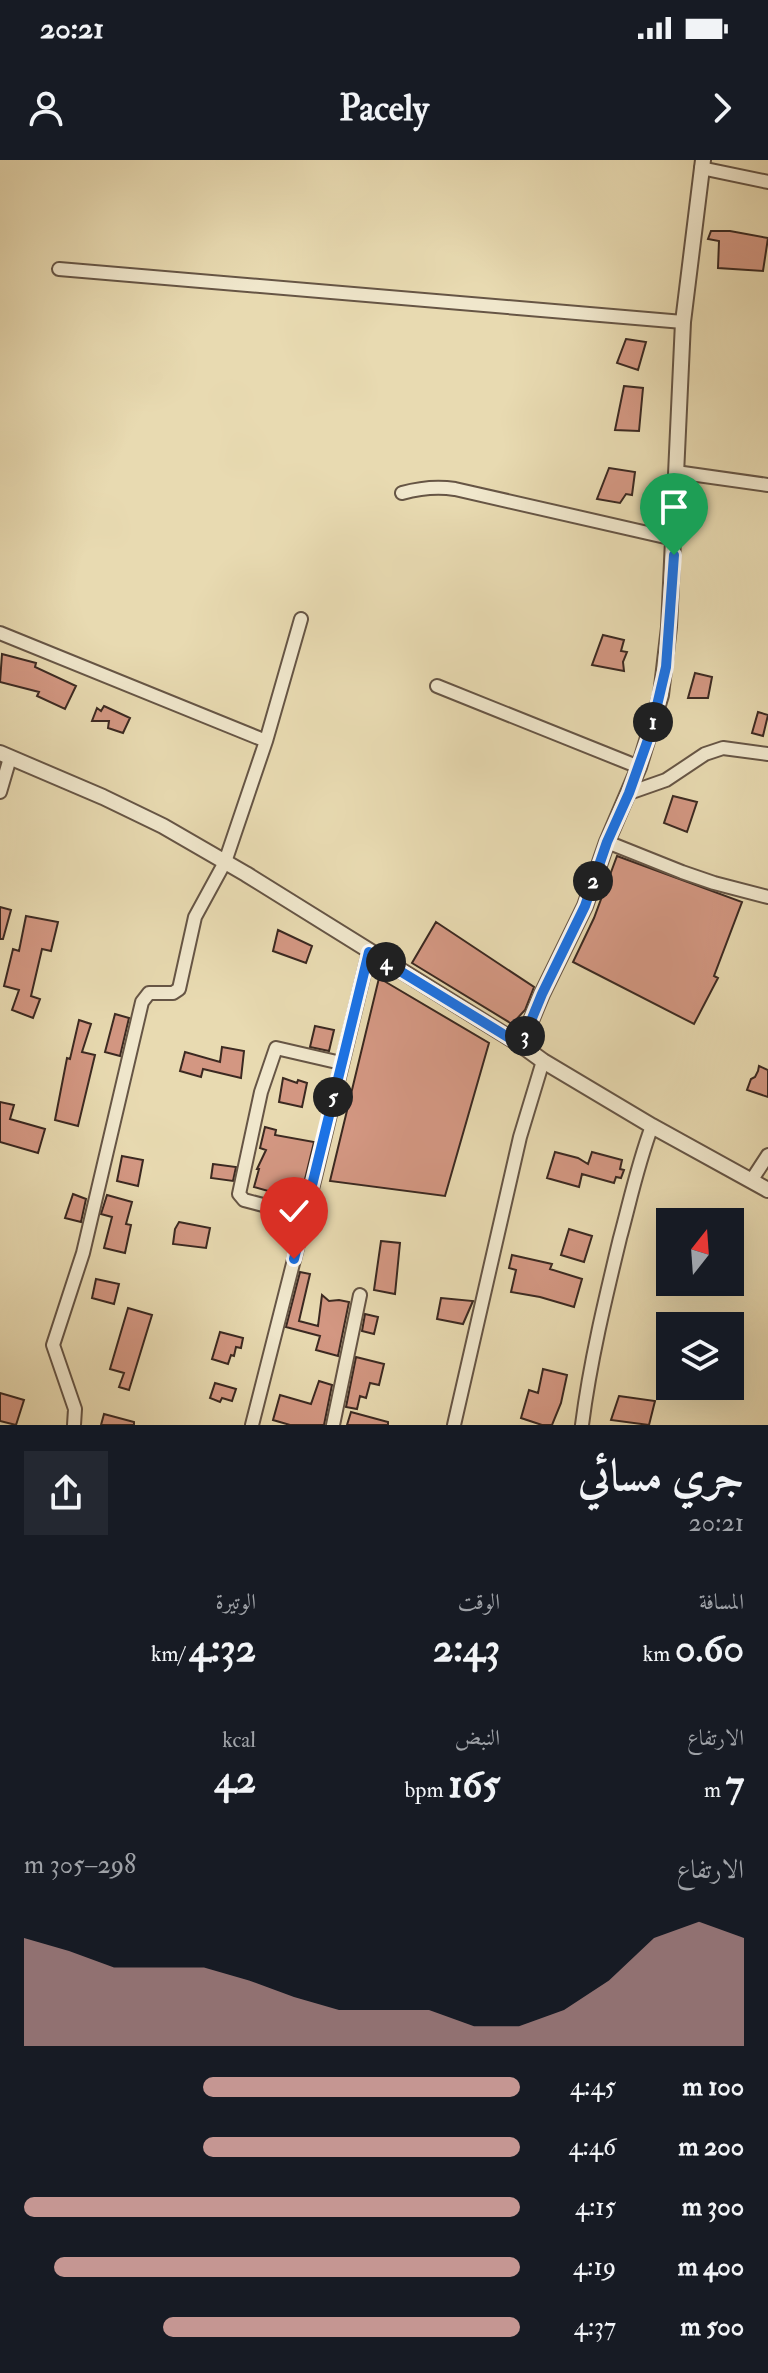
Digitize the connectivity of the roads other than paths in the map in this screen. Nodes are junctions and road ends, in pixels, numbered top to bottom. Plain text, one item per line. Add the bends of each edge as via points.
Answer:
1 (702, 164) edge
2 (768, 182) edge
3 (59, 269) dead end
4 (683, 322) junction
5 (676, 472) junction
6 (768, 485) edge
7 (402, 493) dead end
8 (674, 539) junction
9 (301, 619) dead end
10 (0, 633) edge
11 (437, 686) dead end
12 (266, 741) junction
13 (768, 754) edge
14 (5, 755) edge
15 (639, 767) junction
16 (0, 792) edge
17 (629, 793) junction
18 (607, 842) junction
19 (225, 862) junction
20 (768, 897) edge
21 (369, 952) junction
22 (521, 1045) junction
23 (543, 1061) junction
24 (341, 1063) junction
25 (652, 1126) junction
26 (768, 1155) edge
27 (751, 1181) junction
28 (768, 1190) edge
29 (305, 1216) junction
30 (360, 1295) dead end
31 (74, 1425) edge
32 (252, 1425) edge
33 (333, 1425) edge
34 (454, 1425) edge
35 (582, 1425) edge

1 - 2 street
1 - 4 street
3 - 4 street
4 - 5 street
5 - 6 street
5 - 8 street
7 - 8 street via 455,489
8 - 15 street via 666,667
9 - 12 street
10 - 12 street
11 - 15 street
12 - 19 street
13 - 17 street via 723,748 666,780
14 - 16 street
14 - 19 street via 163,826
15 - 17 street
17 - 18 street
18 - 20 street via 703,880
18 - 22 street via 585,906
19 - 21 street
19 - 31 street via 195,917 179,989 149,993 142,1002 83,1253 53,1345 75,1409
21 - 22 street
21 - 24 street
22 - 23 street
23 - 25 street
23 - 34 street via 520,1137
24 - 29 street
24 - 29 street via 276,1048 261,1092 239,1194 244,1200
25 - 27 street
25 - 35 street via 614,1263
26 - 27 street
27 - 28 street
29 - 32 street
30 - 33 street

